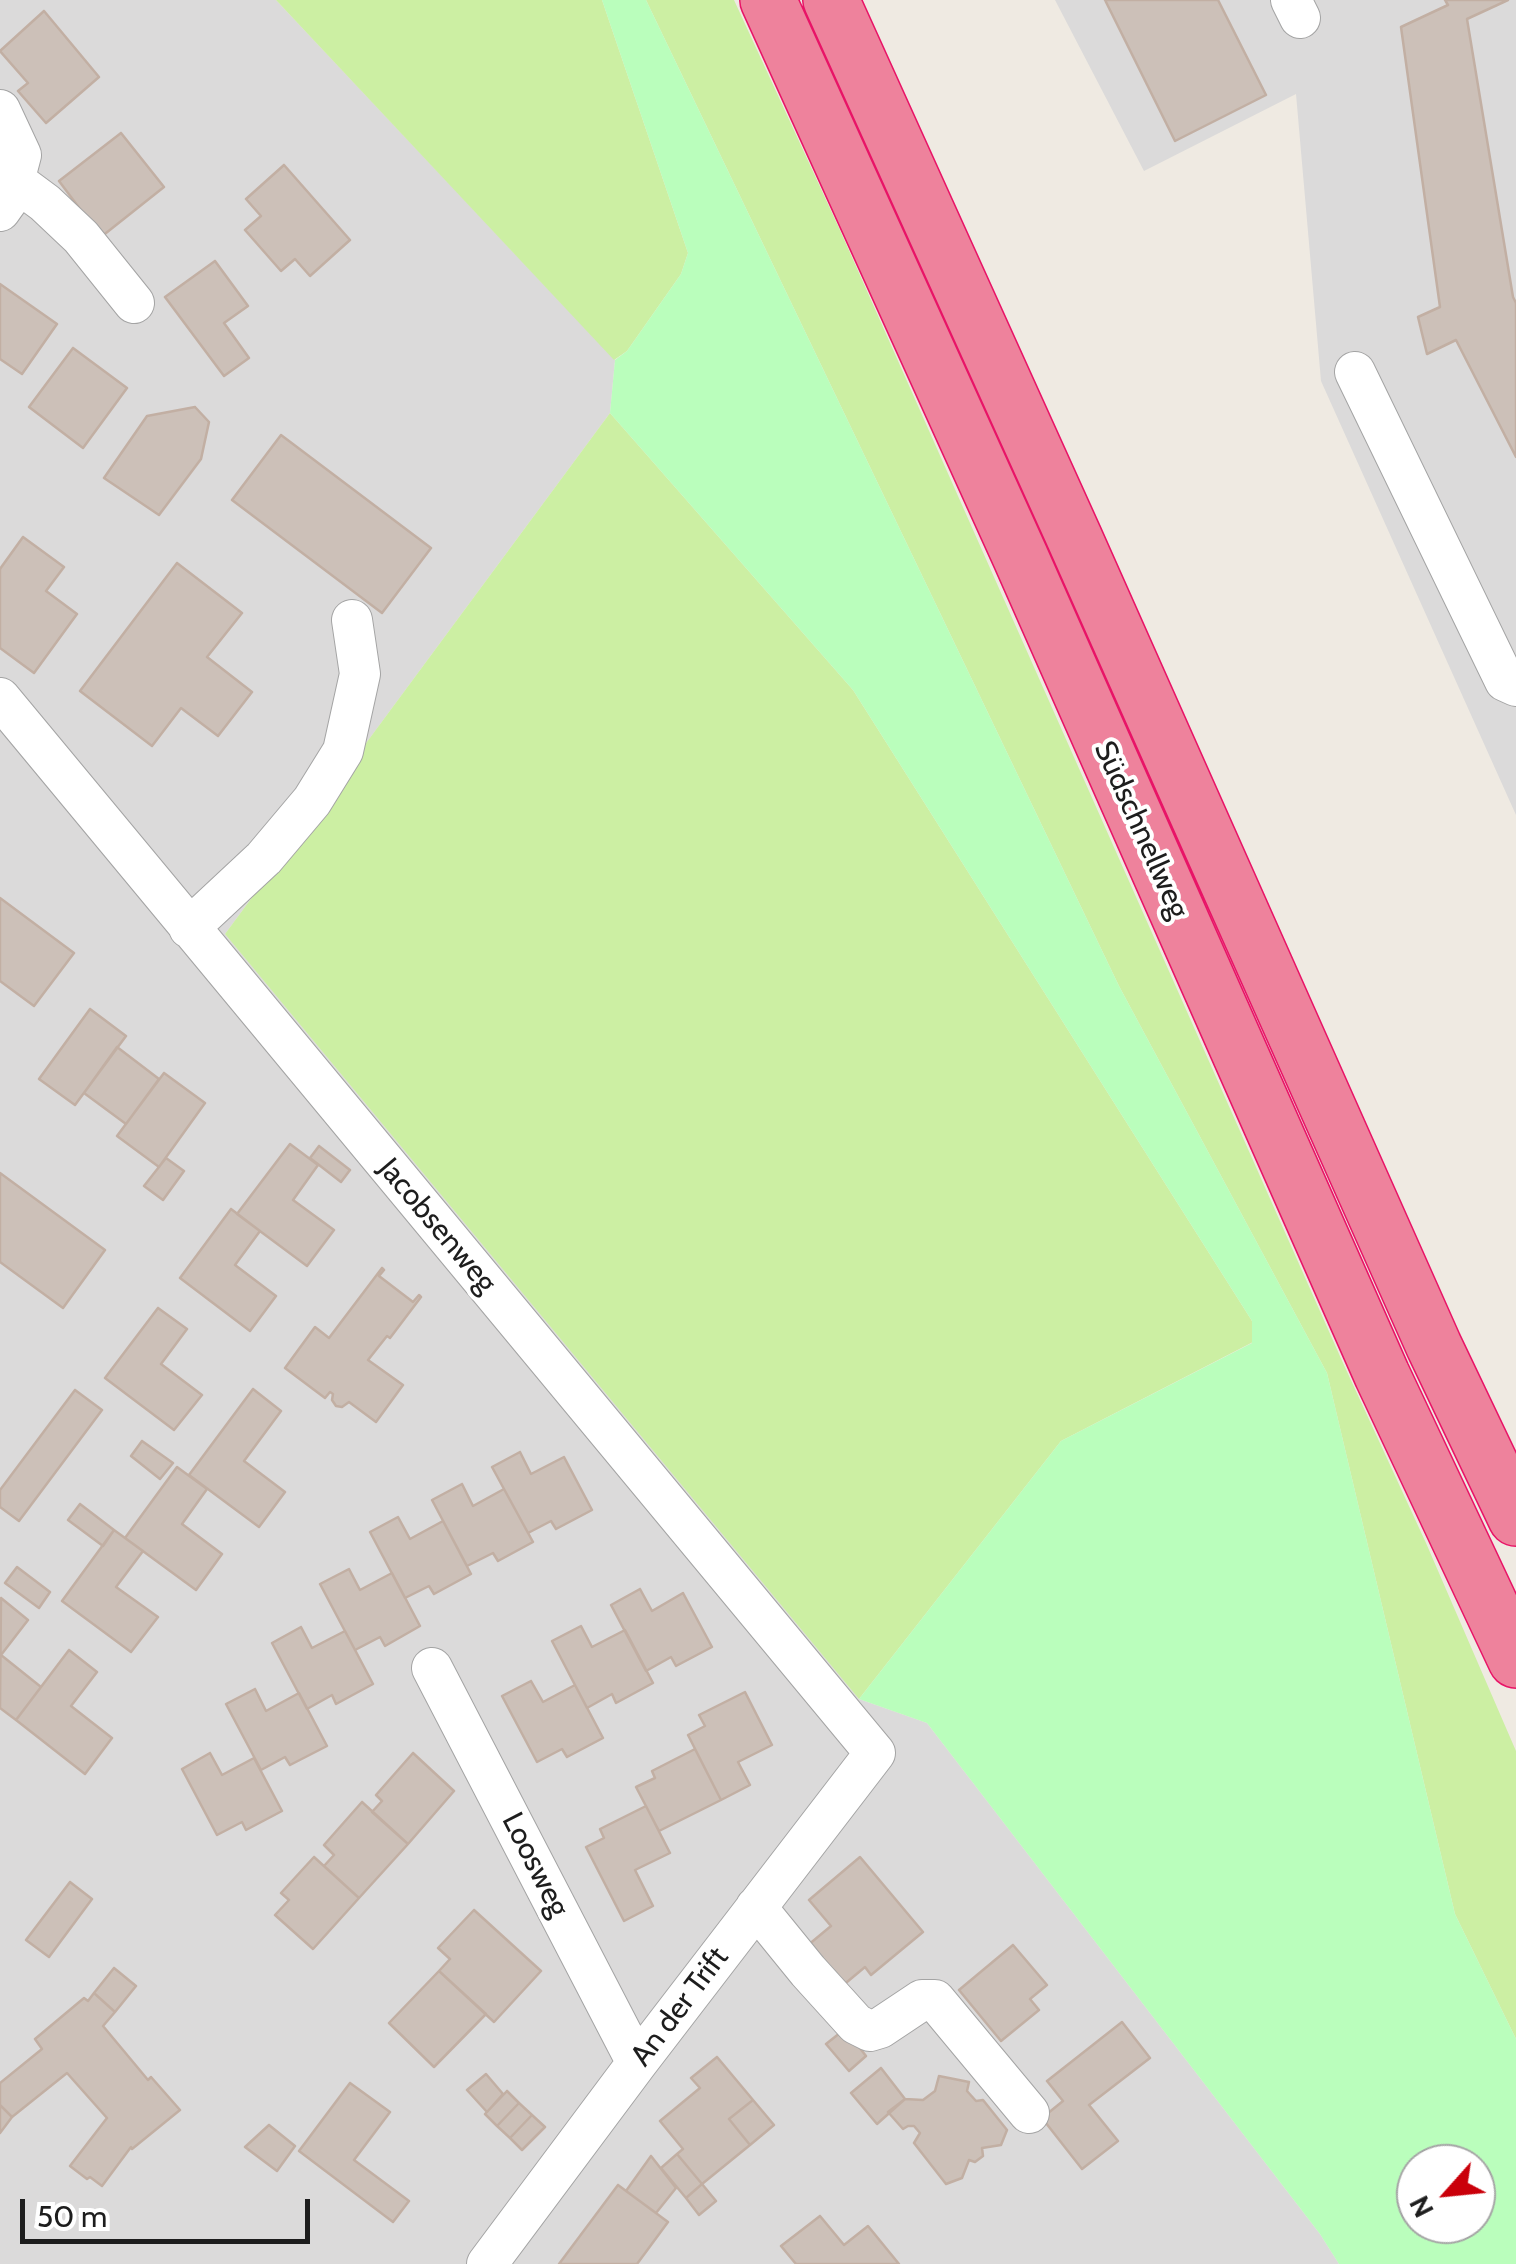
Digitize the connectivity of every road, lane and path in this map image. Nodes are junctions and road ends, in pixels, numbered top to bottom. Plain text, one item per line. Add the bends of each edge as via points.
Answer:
1 (768, 0) edge
2 (832, 0) edge
3 (0, 110) edge
4 (7, 195) edge
5 (134, 303) dead end
6 (1355, 372) dead end
7 (352, 620) dead end
8 (1510, 684) edge
9 (0, 698) edge
10 (189, 928) junction
11 (1516, 1518) edge
12 (1516, 1660) edge
13 (432, 1668) dead end
14 (874, 1753) joint
15 (756, 1907) junction
16 (637, 2063) junction
17 (1029, 2113) dead end
18 (488, 2264) edge

1 - 12 highway, Südschnellweg
2 - 11 highway, Südschnellweg
3 - 4 street via 20,155
4 - 5 street via 45,203
6 - 8 street
7 - 10 street via 360,674 343,751 264,858
9 - 10 street, Jacobsenweg
10 - 14 street, Jacobsenweg
13 - 16 street, Loosweg
14 - 15 street, An der Trift
15 - 16 street, An der Trift
15 - 17 street via 856,2024 880,2028 922,2000 935,2000
16 - 18 street, An der Trift

